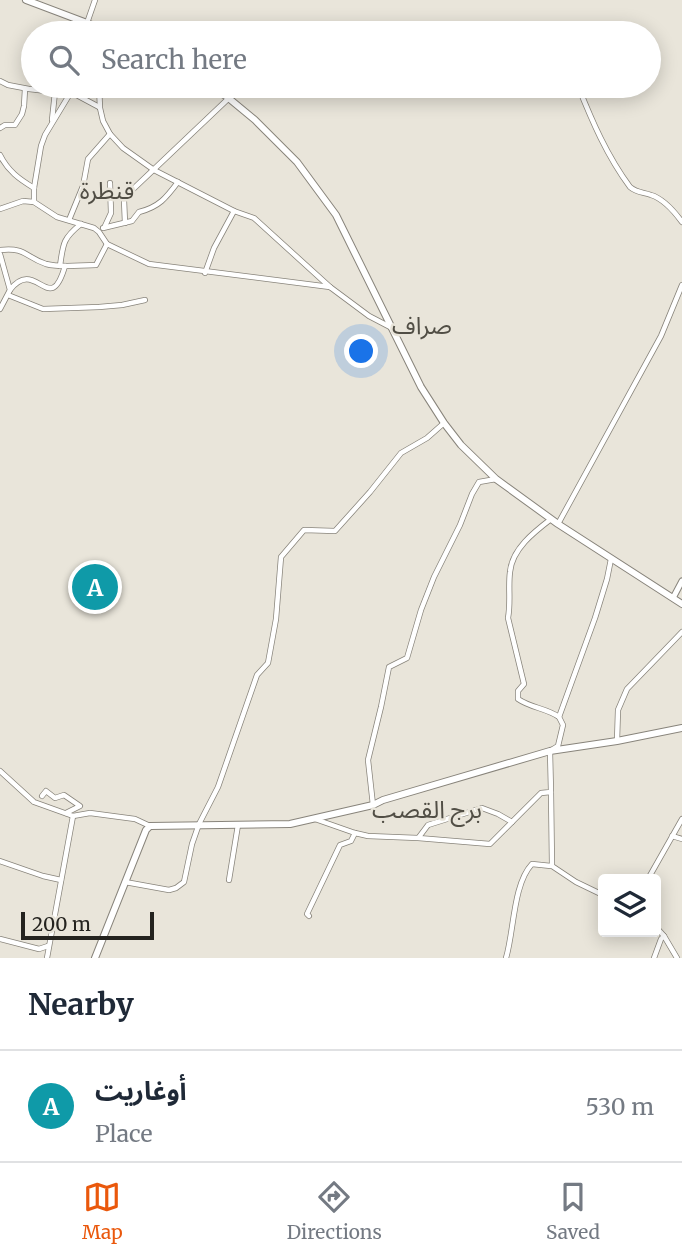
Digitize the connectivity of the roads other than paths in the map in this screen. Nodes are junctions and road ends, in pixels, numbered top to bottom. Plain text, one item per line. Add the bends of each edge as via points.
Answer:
1 (26, 0) edge
2 (95, 0) edge
3 (82, 21) edge
4 (88, 21) edge
5 (0, 80) edge
6 (21, 88) edge
7 (24, 98) edge
8 (54, 98) edge
9 (67, 98) edge
10 (82, 98) edge
11 (100, 98) edge
12 (226, 98) edge
13 (228, 98) edge
14 (583, 98) edge
15 (100, 108) junction
16 (52, 124) junction
17 (0, 128) edge
18 (110, 134) junction
19 (0, 155) edge
20 (154, 170) junction
21 (178, 182) junction
22 (110, 183) dead end
23 (34, 188) junction
24 (34, 202) junction
25 (0, 209) edge
26 (234, 211) junction
27 (69, 220) junction
28 (682, 222) edge
29 (125, 223) junction
30 (81, 224) junction
31 (101, 230) junction
32 (107, 244) junction
33 (0, 252) edge
34 (63, 266) junction
35 (205, 273) junction
36 (682, 285) edge
37 (330, 288) junction
38 (9, 292) junction
39 (145, 300) dead end
40 (0, 309) edge
41 (393, 328) junction
42 (444, 423) junction
43 (496, 479) junction
44 (551, 519) junction
45 (558, 524) junction
46 (611, 558) junction
47 (682, 581) edge
48 (673, 598) junction
49 (682, 604) edge
50 (682, 632) edge
51 (559, 717) junction
52 (682, 728) edge
53 (617, 741) junction
54 (550, 751) junction
55 (0, 771) edge
56 (551, 792) junction
57 (42, 796) dead end
58 (373, 805) junction
59 (65, 813) junction
60 (73, 816) junction
61 (315, 819) junction
62 (682, 819) edge
63 (512, 822) junction
64 (199, 824) junction
65 (238, 824) junction
66 (150, 826) junction
67 (355, 833) junction
68 (672, 836) junction
69 (418, 838) junction
70 (682, 839) edge
71 (0, 861) edge
72 (552, 866) junction
73 (651, 874) edge
74 (61, 880) junction
75 (229, 880) dead end
76 (125, 882) junction
77 (598, 893) edge
78 (309, 916) dead end
79 (661, 932) edge
80 (664, 936) junction
81 (0, 939) edge
82 (49, 946) junction
83 (47, 958) edge
84 (95, 958) edge
85 (506, 958) edge
86 (654, 958) edge
87 (677, 958) edge

1 - 3 main road
2 - 4 street
5 - 6 street
7 - 17 street via 15,125
8 - 16 street
9 - 16 street
10 - 15 street
11 - 15 street
12 - 20 street
13 - 41 main road via 297,162 336,215
14 - 28 street via 630,187 660,199
15 - 18 street
16 - 23 street via 41,146
18 - 20 street
18 - 27 street via 90,156
19 - 23 street via 15,176
20 - 21 street
20 - 29 street via 124,200
21 - 26 street
21 - 29 street via 161,202
22 - 31 street via 111,213
23 - 24 street
24 - 25 street
24 - 27 street
26 - 35 street
26 - 37 street via 254,218
27 - 30 street
29 - 31 street
30 - 31 street
30 - 34 street via 65,238
31 - 32 street
32 - 34 street via 96,265
32 - 35 street via 149,264
33 - 34 street via 13,248 46,264
33 - 38 street
34 - 38 street via 57,287 26,278
35 - 37 street
36 - 45 street via 661,336
37 - 41 street
38 - 39 street via 43,309
38 - 40 street
41 - 42 main road
42 - 43 main road
42 - 64 street via 401,453 335,530 304,530 281,557 268,663 257,675 218,788
43 - 44 main road
43 - 58 street via 480,482 472,494 433,577 407,658 389,667 368,760
44 - 45 main road
44 - 51 street via 528,538 512,561 508,618 524,684 518,699
45 - 46 main road
46 - 48 main road
46 - 51 street
47 - 48 street
48 - 49 main road
50 - 53 street via 627,689 618,710
51 - 54 street via 563,725 558,746
52 - 53 main road
53 - 54 main road
54 - 56 street
54 - 58 main road
55 - 59 street via 34,802
56 - 63 street via 541,793
56 - 72 street
57 - 59 street via 46,791 55,798 64,795 80,806
58 - 61 main road
59 - 60 street
60 - 66 street via 90,813 135,819
60 - 74 street
61 - 65 main road
61 - 67 street
62 - 68 street
63 - 69 street via 489,844
63 - 69 street via 482,808 428,825
64 - 65 main road
64 - 66 main road
64 - 76 street via 184,882 169,890
65 - 75 street
66 - 76 main road
67 - 69 street
67 - 78 street via 351,841 340,845
68 - 70 street
68 - 73 street
71 - 74 street
72 - 77 street
72 - 85 street via 532,864 523,879
74 - 82 street
76 - 84 main road
79 - 80 street
80 - 86 street
80 - 87 street
81 - 82 street via 39,949
82 - 83 street

